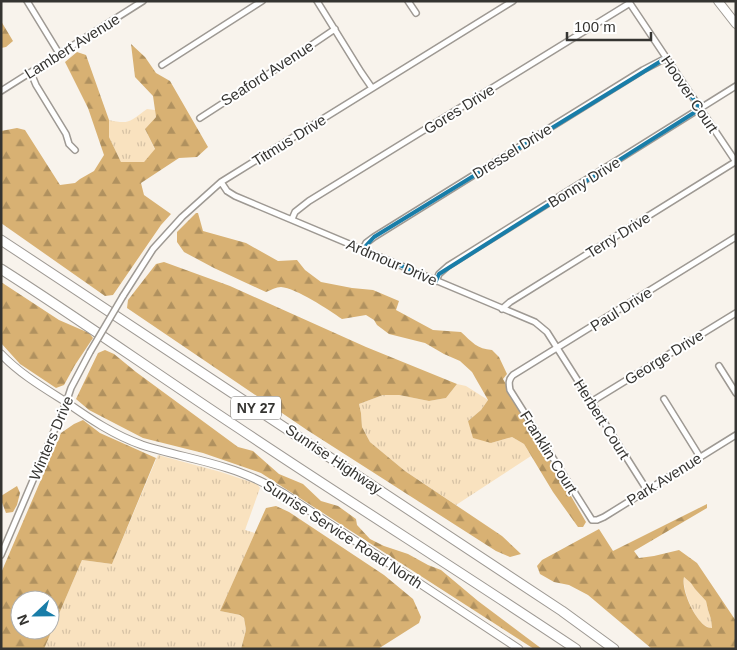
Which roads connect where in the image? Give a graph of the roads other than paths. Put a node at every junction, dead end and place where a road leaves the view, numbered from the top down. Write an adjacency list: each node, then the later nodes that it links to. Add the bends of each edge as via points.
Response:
1 (27, 1): 12 (street)
2 (143, 1): 12 (street, Lambert Avenue)
3 (262, 1): 14 (street)
4 (317, 1): 11 (street)
5 (408, 1): 9 (street)
6 (513, 1): 17 (street, Titmus Drive)
7 (718, 1): 10 (main road)
8 (629, 2): 13 (street, Hoover Court); 24 (street, Gores Drive, via 309,201 295,212)
9 (416, 13)
10 (736, 24)
11 (334, 29): 17 (street); 20 (street, Seaford Avenue)
12 (60, 54): 15 (street, Lambert Avenue)
13 (666, 58): 19 (street, Hoover Court); 27 (street, Dressel Drive, via 374,236)
14 (162, 65)
15 (30, 73): 18 (street, Lambert Avenue); 21 (street)
16 (736, 86): 19 (street, Bonny Drive)
17 (372, 88): 23 (street, Titmus Drive)
18 (1, 91)
19 (700, 109): 22 (street, Hoover Court); 29 (street, Bonny Drive, via 448,266)
20 (200, 118)
21 (75, 150)
22 (736, 162): 30 (street, Terry Drive)
23 (221, 182): 24 (street, Ardmour Drive, via 235,196); 32 (street, Titmus Drive, bridge, via 153,249)
24 (292, 219): 27 (street, Ardmour Drive)
25 (736, 238): 33 (street, Paul Drive)
26 (1, 240): 48 (highway, Sunrise Highway / NY 27, via 547,601)
27 (363, 249): 29 (street, Ardmour Drive)
28 (1, 269): 47 (highway, Sunrise Highway / NY 27)
29 (436, 281): 30 (street, Ardmour Drive)
30 (502, 309): 33 (street, Ardmour Drive, via 535,322 547,332)
31 (736, 313): 39 (street, George Drive)
32 (106, 324): 40 (street, Winters Drive, bridge)
33 (557, 348): 36 (street, Paul Drive, via 513,375); 39 (street, Herbert Court)
34 (2, 356): 40 (street, Sunrise Service Road North)
35 (719, 366): 37 (street)
36 (509, 383): 44 (street, Franklin Court, via 510,390)
37 (736, 393)
38 (664, 399): 42 (street)
39 (591, 402): 43 (street, Herbert Court)
40 (66, 403): 45 (street, Winters Drive); 46 (street, Sunrise Service Road North, via 124,438 228,468 269,485)
41 (736, 435): 42 (street, Park Avenue)
42 (700, 457): 43 (street, Park Avenue)
43 (647, 490): 44 (street, Park Avenue, via 604,517)
44 (592, 520)
45 (1, 555)
46 (519, 649)
47 (576, 649)
48 (614, 649)

